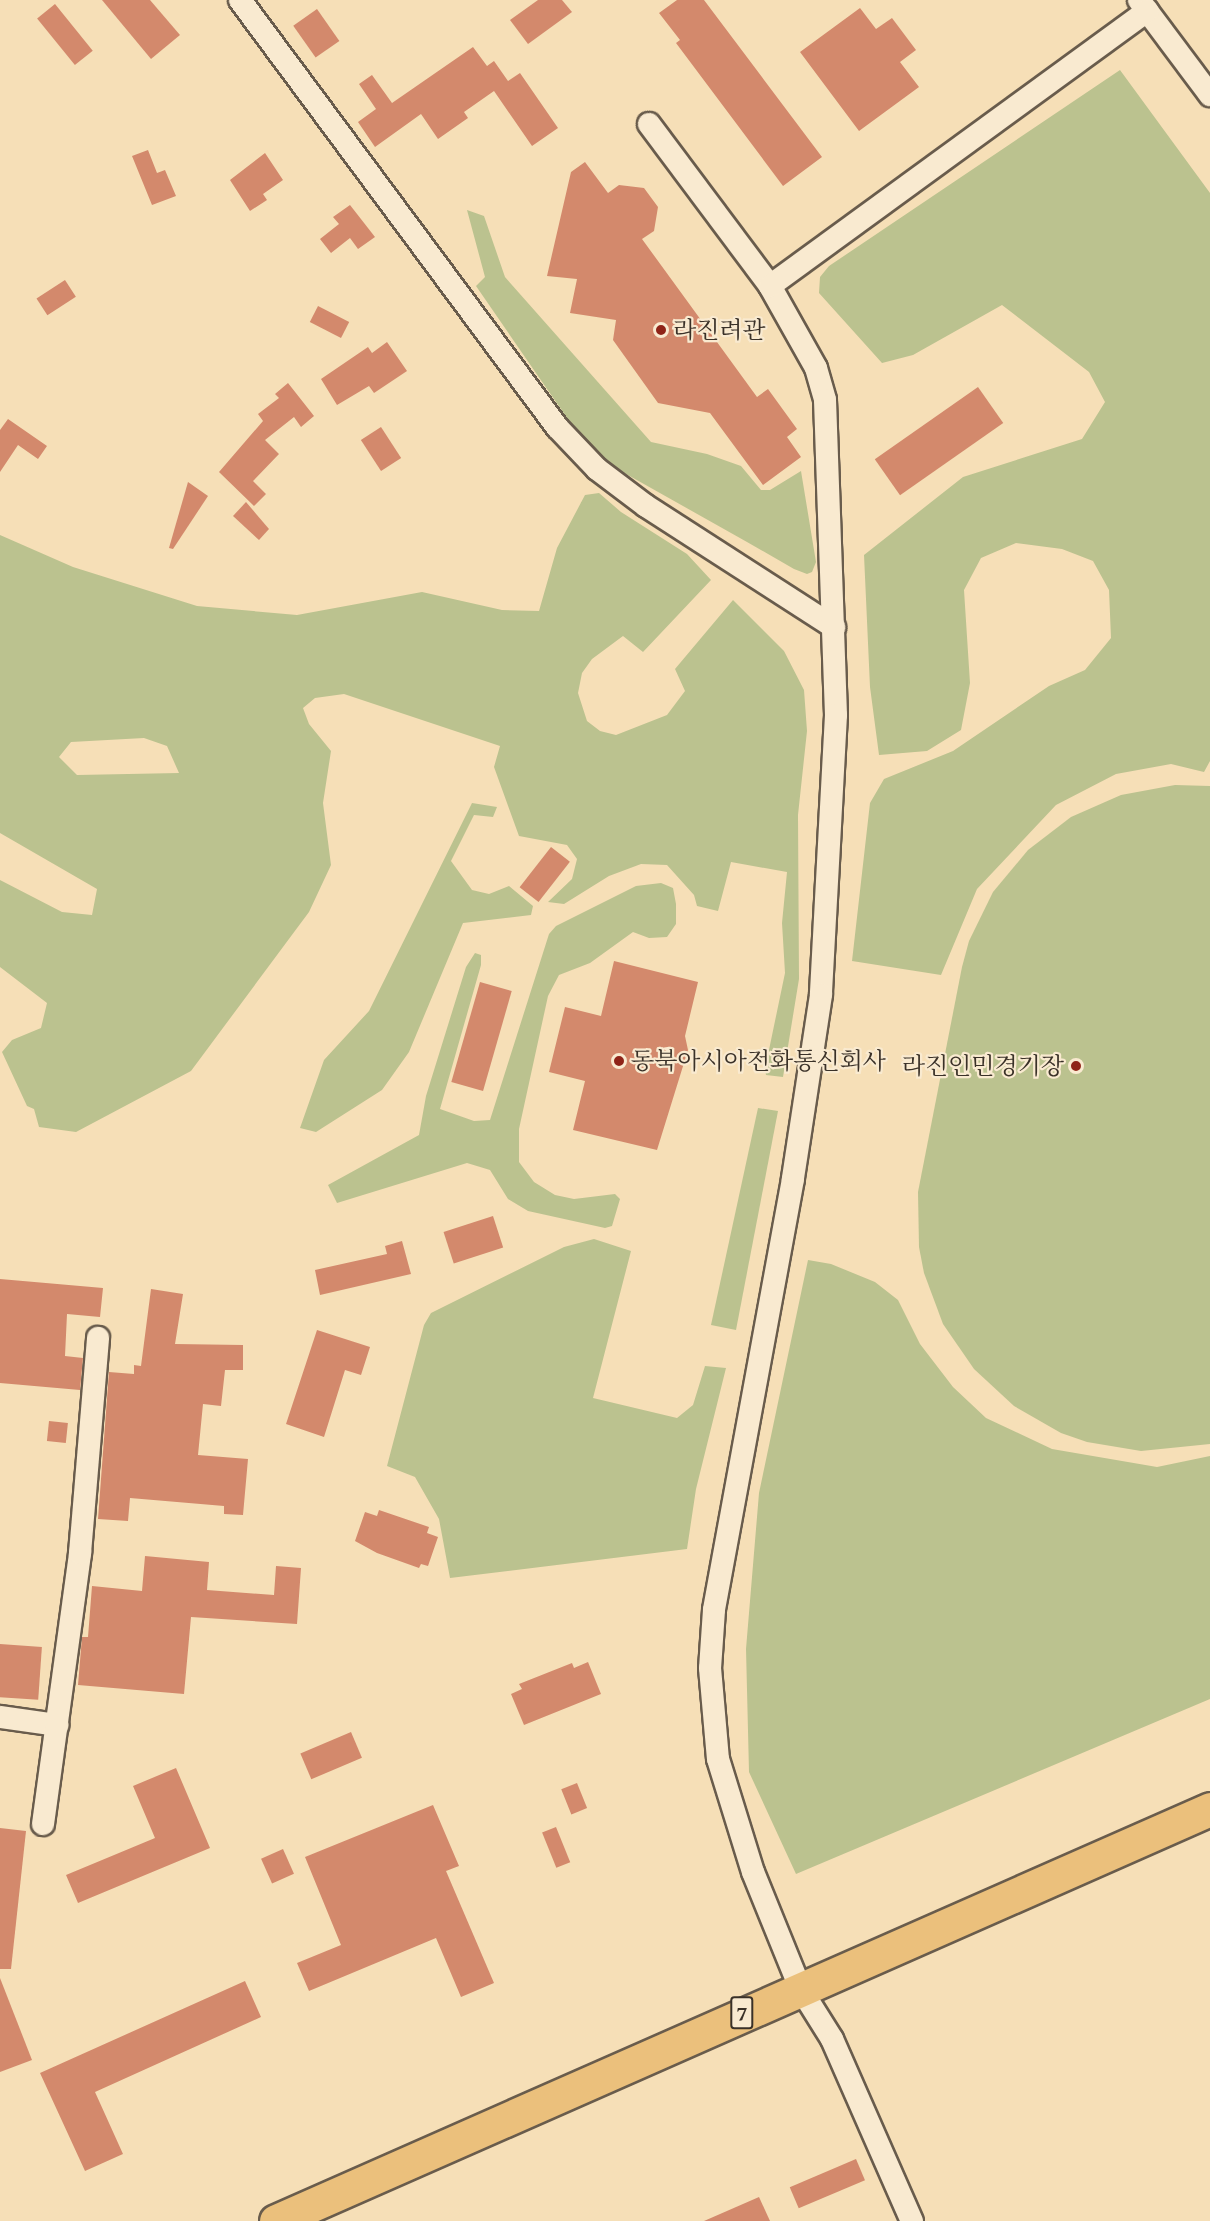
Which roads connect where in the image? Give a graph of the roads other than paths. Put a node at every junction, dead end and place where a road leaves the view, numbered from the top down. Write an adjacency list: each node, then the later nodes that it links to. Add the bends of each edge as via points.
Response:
1 (240, 0): 6 (street, via 557,427 597,469 646,506)
2 (1143, 5): 3 (street); 5 (street)
3 (1210, 95)
4 (649, 124): 5 (street)
5 (770, 286): 6 (street, via 816,368 825,400)
6 (834, 627): 12 (street, via 836,715 816,1048 720,1577 710,1668 720,1769 753,1872)
7 (98, 1338): 9 (street, via 80,1553)
8 (0, 1718): 9 (street)
9 (57, 1725): 11 (street)
10 (1210, 1809): 12 (highway, 7)
11 (43, 1824)
12 (800, 1988): 13 (highway, 7); 14 (street, via 832,2039)
13 (276, 2221)
14 (912, 2221)

